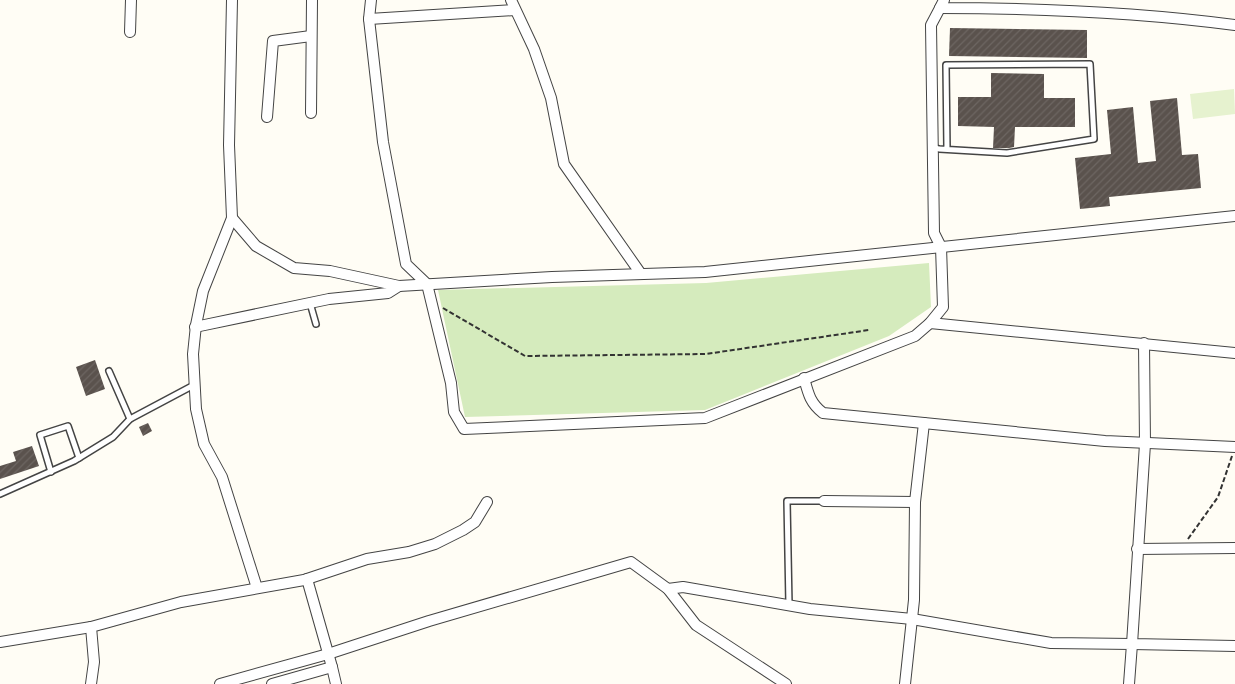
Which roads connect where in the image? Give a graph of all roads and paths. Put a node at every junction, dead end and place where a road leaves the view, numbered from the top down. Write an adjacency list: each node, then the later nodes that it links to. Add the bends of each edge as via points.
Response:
1 (131, 0): 10 (street)
2 (232, 0): 17 (street, via 229,145)
3 (312, 0): 11 (street)
4 (371, 0): 8 (street)
5 (942, 4): 6 (street); 14 (street, via 931,25)
6 (1045, 4): 9 (street)
7 (513, 5): 8 (street); 19 (street, via 534,49 551,98 564,164)
8 (369, 20): 20 (street, via 383,142 406,264)
9 (1235, 25)
10 (130, 32)
11 (311, 36): 12 (street); 13 (street, via 273,41)
12 (311, 113)
13 (267, 117)
14 (933, 147): 15 (lane); 18 (street, via 934,233)
15 (947, 149): 15 (lane, via 1007,153 1094,139 1090,64 946,65)
16 (1235, 216): 18 (street)
17 (232, 218): 21 (street, via 256,246 294,268 330,271); 26 (street, via 203,291)
18 (941, 247): 19 (street, via 706,272); 24 (street, via 943,307)
19 (641, 274): 20 (street)
20 (427, 284): 21 (street); 31 (street, via 451,383 454,412 464,429 705,418)
21 (399, 286): 22 (street, via 388,293)
22 (310, 303): 25 (lane); 26 (street)
23 (441, 307): 27 (path, via 525,356 706,354)
24 (930, 323): 28 (street); 31 (street, via 915,336)
25 (316, 324)
26 (195, 328): 32 (street)
27 (869, 330)
28 (1144, 343): 29 (street); 35 (street)
29 (1235, 353)
30 (110, 371): 33 (lane)
31 (804, 378): 34 (street, via 809,398 823,413)
32 (195, 385): 33 (lane); 47 (street, via 199,428 222,477)
33 (130, 419): 37 (lane, via 113,437)
34 (924, 423): 35 (street); 42 (street)
35 (1145, 444): 36 (street); 45 (street)
36 (1235, 447): 43 (path, via 1218,498 1192,532)
37 (79, 458): 38 (lane); 38 (lane, via 68,426 40,435)
38 (51, 472): 39 (lane)
39 (0, 494)
40 (824, 501): 42 (street); 49 (lane, via 787,501)
41 (487, 502): 46 (street, via 475,522 435,544 367,559)
42 (915, 502): 50 (street)
43 (1186, 548): 44 (street); 45 (street)
44 (1235, 548)
45 (1137, 549): 53 (street)
46 (307, 579): 47 (street); 55 (street)
47 (257, 588): 51 (street, via 181,602)
48 (668, 589): 49 (street, via 684,587); 55 (street, via 631,562); 61 (street, via 696,625)
49 (790, 605): 50 (street)
50 (912, 619): 53 (street, via 1051,643); 62 (street)
51 (91, 626): 52 (street); 57 (street, via 94,662)
52 (0, 642)
53 (1132, 644): 54 (street); 63 (street)
54 (1235, 646)
55 (328, 654): 56 (street); 58 (street)
56 (332, 667): 59 (street); 60 (street)
57 (91, 684)
58 (220, 684)
59 (272, 684)
60 (336, 684)
61 (786, 684)
62 (905, 684)
63 (1129, 684)

